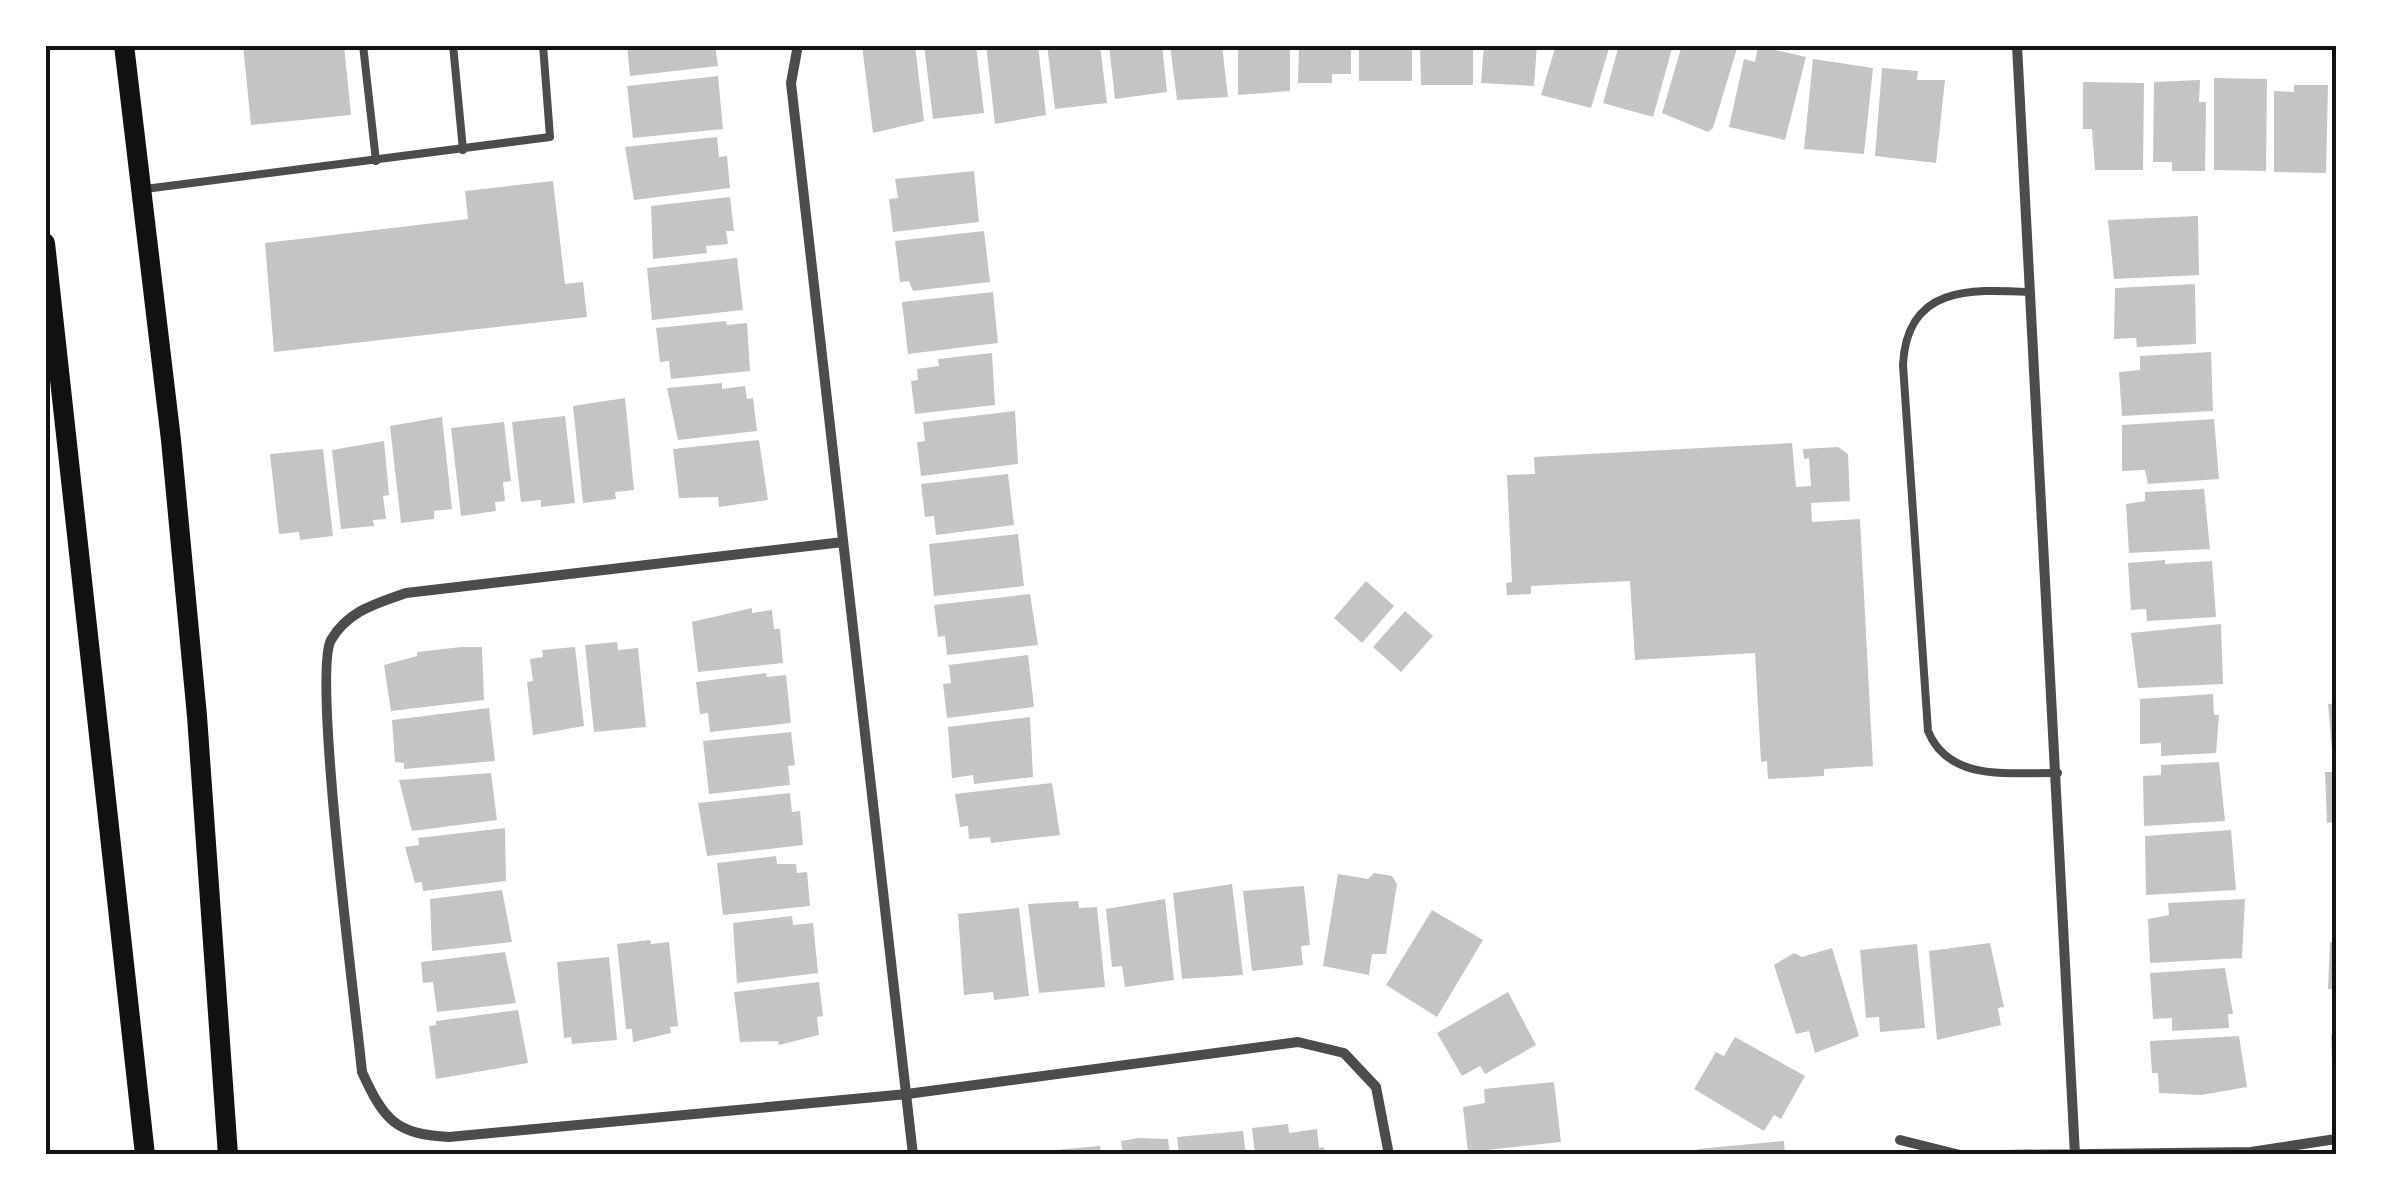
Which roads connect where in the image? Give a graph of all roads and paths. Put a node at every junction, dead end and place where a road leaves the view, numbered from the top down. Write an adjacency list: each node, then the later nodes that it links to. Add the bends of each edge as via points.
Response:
1 (124, 45): 9 (main road)
2 (364, 45): 8 (lane)
3 (453, 45): 7 (lane)
4 (543, 45): 7 (lane, via 550,137)
5 (798, 45): 12 (street, via 791,83)
6 (2017, 45): 11 (street)
7 (463, 150): 8 (lane)
8 (376, 162): 9 (lane)
9 (140, 190): 19 (main road, via 195,696)
10 (45, 243): 18 (main road)
11 (2030, 292): 13 (street); 13 (lane, via 1977,290 1937,301 1911,329 1903,366 1928,730 1938,749 1963,767)
12 (843, 542): 14 (street); 14 (street, via 406,593 354,612 329,643 327,716 362,1072 394,1125 450,1137)
13 (2059, 773): 17 (street)
14 (906, 1094): 20 (street); 21 (street, via 1298,1042 1344,1053 1376,1087)
15 (2336, 1139): 17 (street, via 2251,1152)
16 (1900, 1140): 22 (street)
17 (2075, 1154): 23 (street)
18 (145, 1155)
19 (228, 1155)
20 (913, 1155)
21 (1389, 1155)
22 (1960, 1155)
23 (2002, 1155)

